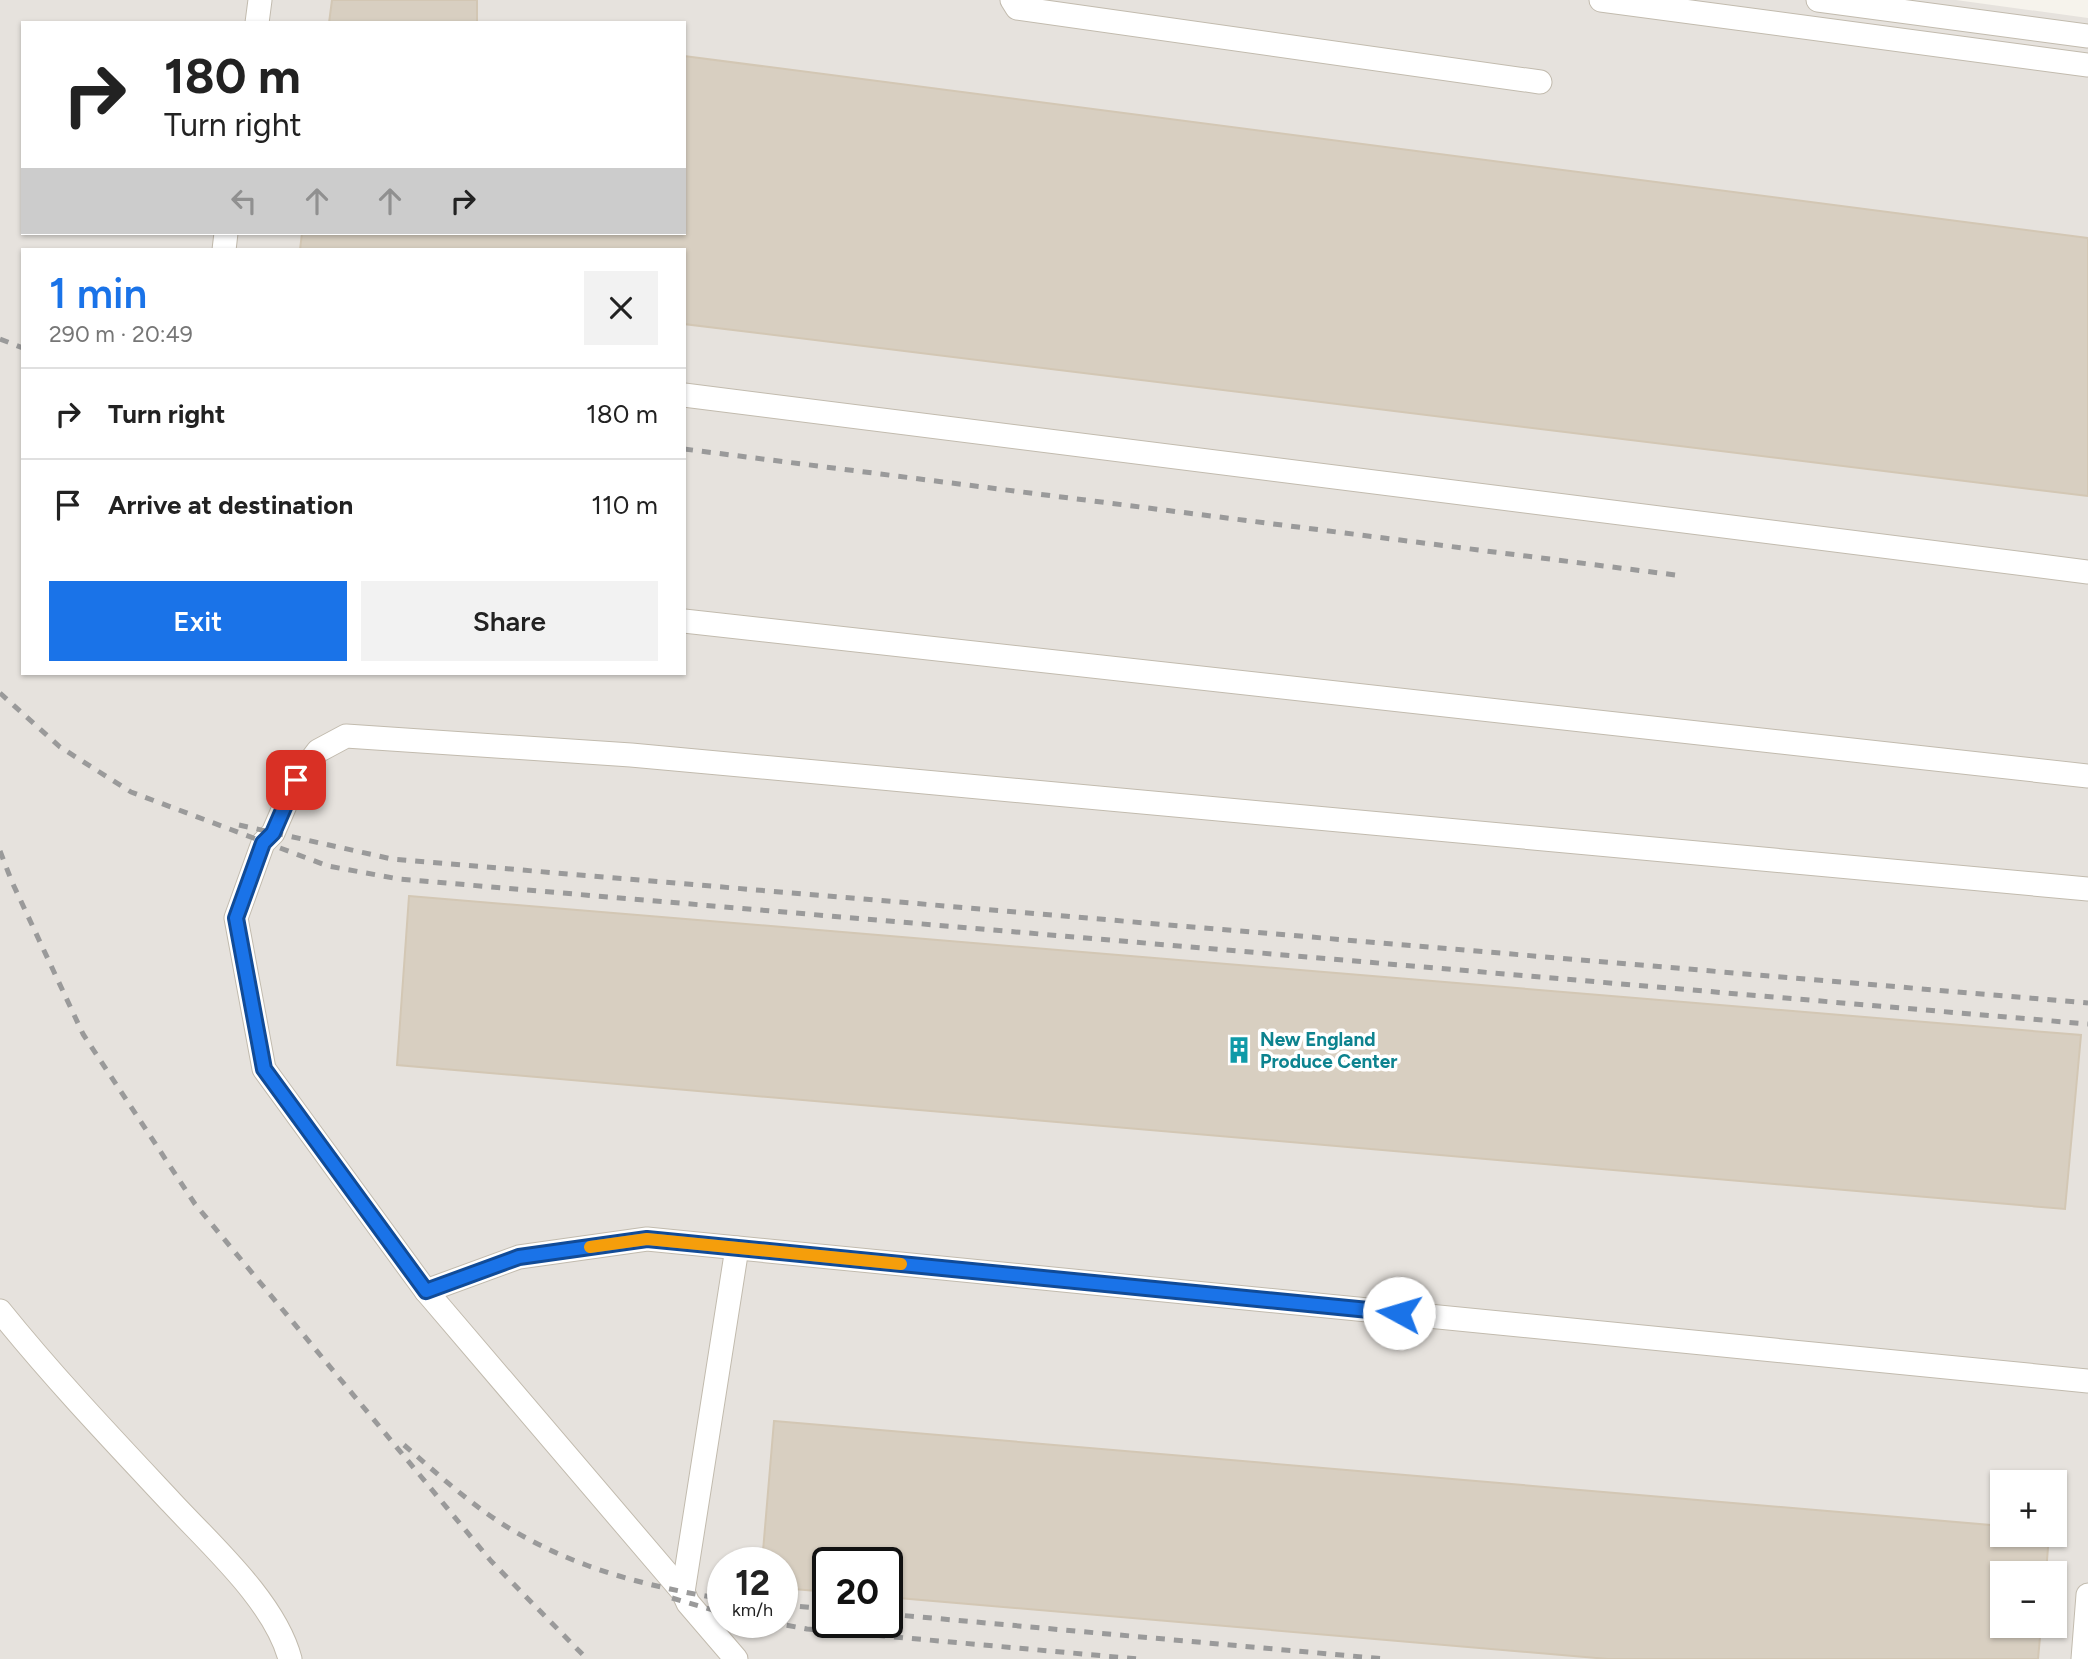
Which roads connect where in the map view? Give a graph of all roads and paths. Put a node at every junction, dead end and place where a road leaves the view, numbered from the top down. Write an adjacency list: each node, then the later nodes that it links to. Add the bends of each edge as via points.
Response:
1 (260, 0): 5 (lane)
2 (1012, 0): 8 (lane, via 1017,8)
3 (1601, 0): 7 (lane)
4 (1818, 0): 6 (lane)
5 (257, 21)
6 (2088, 36)
7 (2088, 65)
8 (1540, 82)
9 (686, 395): 10 (lane)
10 (2088, 572)
11 (686, 621): 12 (lane)
12 (2088, 776)
13 (2088, 890): 15 (lane, via 631,755 346,736 318,751 296,780 273,833 263,843 236,918 264,1069)
14 (737, 1248): 15 (lane, via 647,1239 519,1257); 17 (lane); 18 (lane)
15 (426, 1291): 18 (lane)
16 (0, 1311): 20 (lane, via 256,1594)
17 (2088, 1381)
18 (683, 1592): 21 (lane)
19 (2088, 1595): 22 (lane)
20 (290, 1659)
21 (736, 1659)
22 (2083, 1659)

